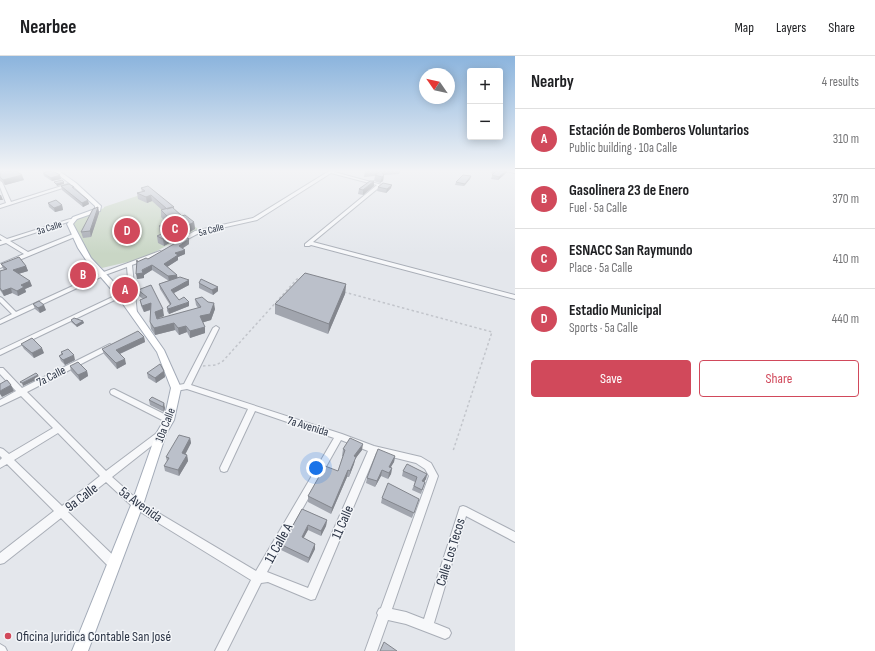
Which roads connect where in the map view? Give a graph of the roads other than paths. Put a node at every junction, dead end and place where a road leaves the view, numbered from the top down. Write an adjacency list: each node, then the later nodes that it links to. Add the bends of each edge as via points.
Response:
1 (7, 199): 6 (street)
2 (26, 199): 6 (street)
3 (90, 199): 8 (main road, 3a Calle, via 98,206 98,210)
4 (288, 199): 12 (street, 5a Calle, via 255,219 197,232)
5 (363, 199): 19 (street, via 309,244)
6 (9, 204): 7 (street)
7 (0, 207)
8 (72, 220): 9 (main road, via 70,224); 11 (street, 3a Calle)
9 (75, 235): 14 (street); 17 (main road, via 88,259)
10 (0, 237): 11 (street)
11 (3, 242): 14 (street)
12 (172, 246)
13 (166, 249): 15 (street)
14 (27, 254): 16 (street)
15 (129, 264): 17 (street); 21 (street)
16 (0, 266)
17 (103, 274): 18 (main road); 22 (street)
18 (121, 295): 21 (main road); 26 (street)
19 (515, 297)
20 (0, 299): 22 (street)
21 (134, 313): 28 (main road, via 142,331 161,352)
22 (16, 315): 23 (street)
23 (0, 322)
24 (216, 328): 28 (street, via 197,366)
25 (118, 342): 29 (street, 7a Calle)
26 (0, 353)
27 (0, 370): 29 (street, 5a Avenida)
28 (181, 387): 32 (street, 7a Avenida); 33 (main road, 10a Calle)
29 (20, 392): 31 (street, 7a Calle); 34 (street, 5a Avenida)
30 (114, 392): 33 (street)
31 (0, 403)
32 (253, 408): 36 (street, 7a Avenida); 40 (street)
33 (169, 420): 35 (main road, 10a Calle)
34 (58, 429): 39 (street); 41 (street, 5a Avenida)
35 (161, 434): 41 (street, 9a Calle); 42 (main road, 10a Calle)
36 (339, 436): 37 (street, 7a Avenida); 47 (street, 11 Calle A)
37 (373, 449): 48 (street, 11 Calle); 49 (street, 7a Avenida, via 418,460 428,466 434,476)
38 (0, 451): 39 (street)
39 (4, 461): 43 (street)
40 (224, 468)
41 (107, 478): 42 (street, 5a Avenida); 43 (street, 9a Calle)
42 (137, 504): 46 (main road, 10a Calle); 47 (street, 5a Avenida)
43 (60, 513): 45 (street, 9a Calle); 46 (street)
44 (515, 537): 50 (street, Calle Los Tecos, via 463,510)
45 (0, 559)
46 (114, 564): 52 (main road, 10a Calle)
47 (258, 578): 48 (street, 5a Avenida, via 268,577); 53 (street, 11 Calle A)
48 (311, 595)
49 (383, 613): 50 (street); 54 (street)
50 (428, 626): 51 (street)
51 (445, 633)
52 (80, 651)
53 (221, 651)
54 (371, 651)

